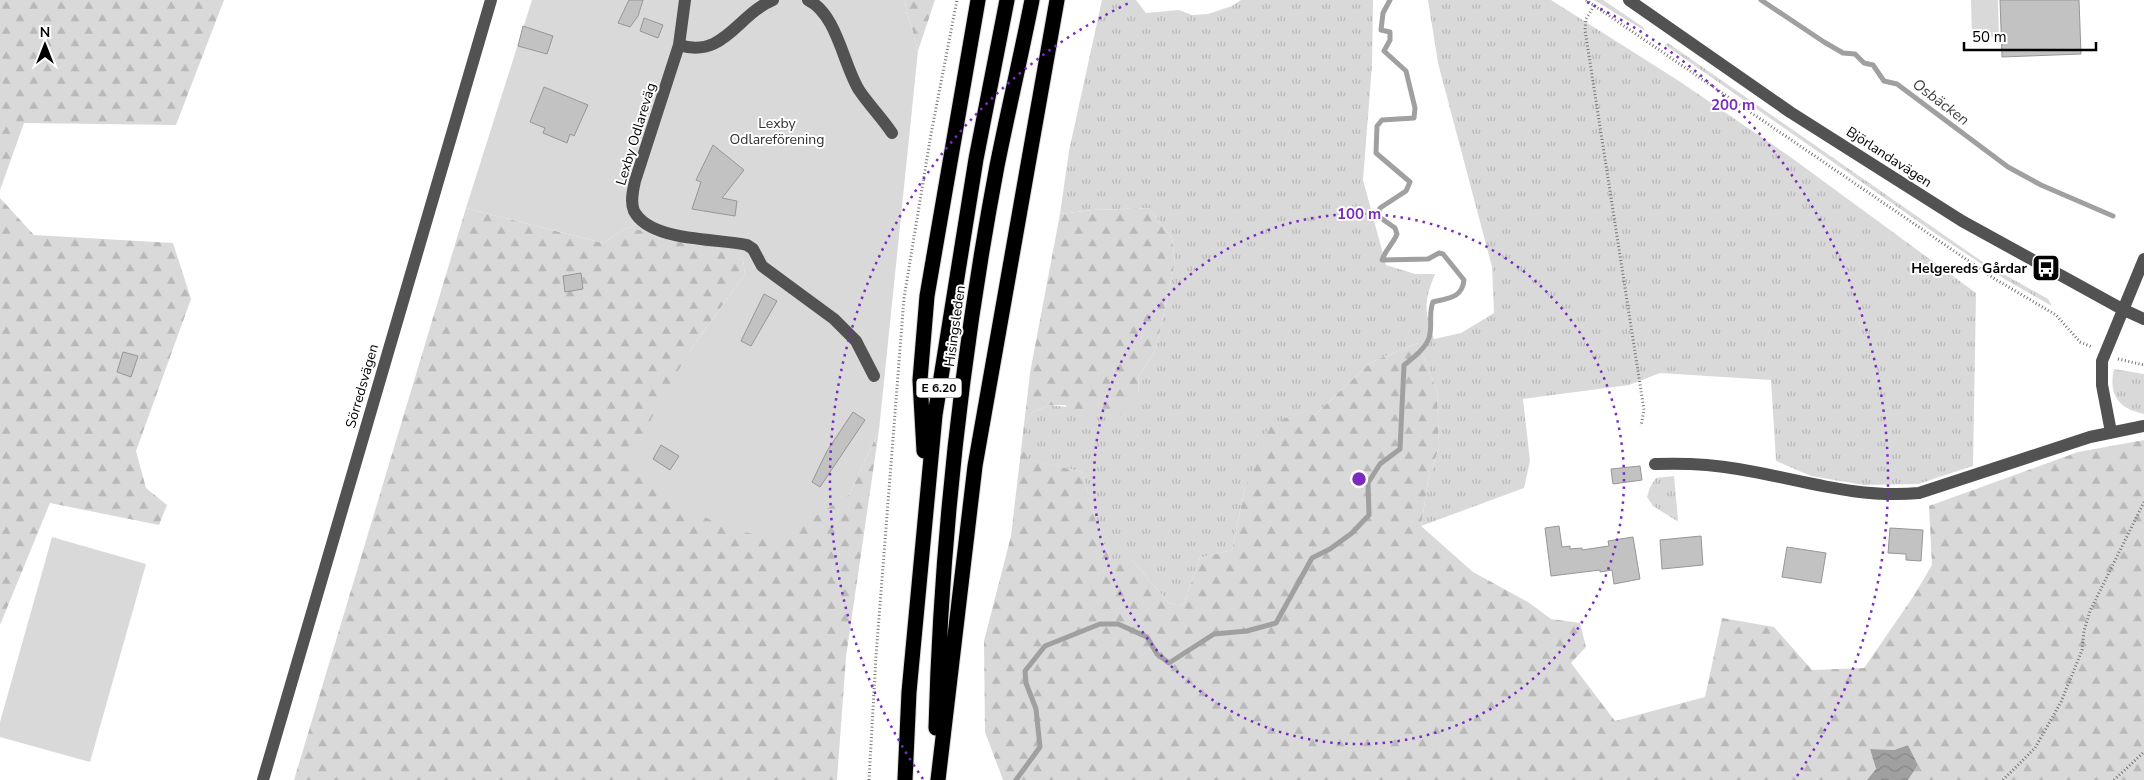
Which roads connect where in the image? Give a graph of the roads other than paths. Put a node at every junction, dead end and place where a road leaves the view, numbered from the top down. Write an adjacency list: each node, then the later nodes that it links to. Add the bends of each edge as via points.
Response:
1 (491, 0): 20 (street, Sörredsvägen)
2 (685, 0): 10 (street, Lexby Odlareväg)
3 (773, 0): 10 (street, via 762,5 720,41 699,50)
4 (808, 0): 11 (street, via 831,24 860,91)
5 (978, 0): 19 (highway, via 927,296 920,380)
6 (1006, 0): 19 (highway, Hisingsleden / E 6.20, via 976,159 935,414)
7 (1032, 0): 22 (highway, Hisingsleden / E 6.20, via 997,168 958,420 949,498 937,690)
8 (1057, 0): 22 (highway, via 975,466)
9 (1629, 0): 13 (street, Björlandavägen, via 1790,112 1962,221)
10 (679, 45): 15 (street, Lexby Odlareväg, via 635,181 633,210 654,230 747,245 753,249 762,266 834,319 856,341)
11 (892, 133)
12 (2144, 259): 13 (street)
13 (2122, 309): 14 (street, Björlandavägen); 17 (street, via 2102,361 2102,385)
14 (2144, 319)
15 (874, 376)
16 (2144, 426): 17 (street)
17 (2111, 432): 18 (street, via 1918,493 1904,494 1854,493 1738,469 1691,463)
18 (1655, 464)
19 (927, 498): 21 (highway, Hisingsleden / E 6.20, via 909,692)
20 (263, 780)
21 (905, 780)
22 (936, 780)

